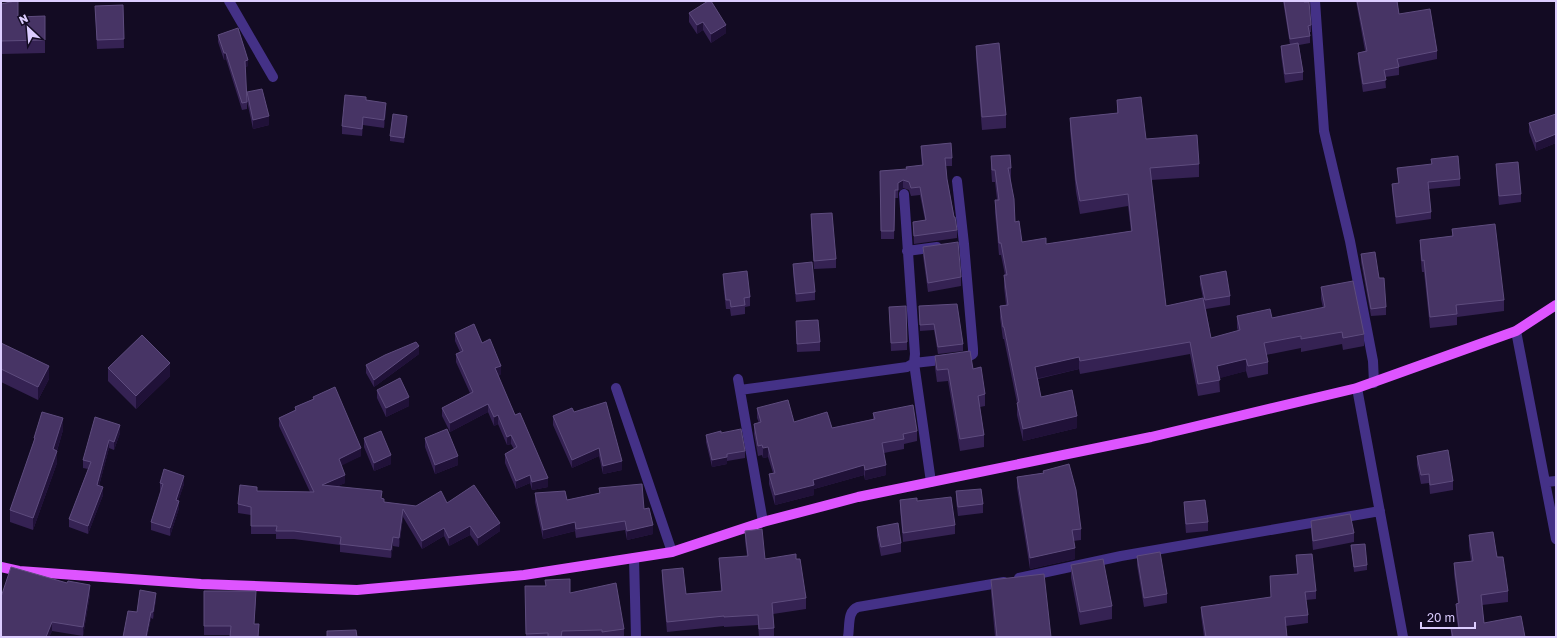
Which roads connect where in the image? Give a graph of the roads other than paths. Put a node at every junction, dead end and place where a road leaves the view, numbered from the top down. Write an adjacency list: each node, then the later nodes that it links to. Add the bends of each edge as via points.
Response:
1 (229, 1): 3 (street)
2 (1315, 1): 12 (street, via 1324,131 1351,248 1373,361)
3 (273, 77)
4 (957, 181): 6 (street)
5 (904, 194): 7 (street)
6 (957, 245): 7 (street); 10 (street, via 973,354 968,357)
7 (907, 251): 10 (street)
8 (1556, 305): 9 (main road)
9 (1516, 331): 12 (main road); 17 (street)
10 (914, 363): 15 (street, via 907,367); 16 (street)
11 (738, 379): 15 (street)
12 (1374, 383): 14 (main road)
13 (616, 388): 21 (street)
14 (1357, 388): 16 (main road, via 1151,437); 18 (street)
15 (740, 390): 19 (street)
16 (931, 482): 19 (main road, via 858,497)
17 (1551, 482): 20 (street)
18 (1380, 511): 25 (street, via 1121,556 992,584 858,607 854,608 850,615); 26 (street)
19 (763, 522): 21 (main road)
20 (1556, 539)
21 (672, 552): 22 (main road)
22 (634, 558): 23 (main road, via 524,575 357,590 201,584 19,571); 24 (street)
23 (1, 567)
24 (636, 637)
25 (848, 637)
26 (1403, 637)

